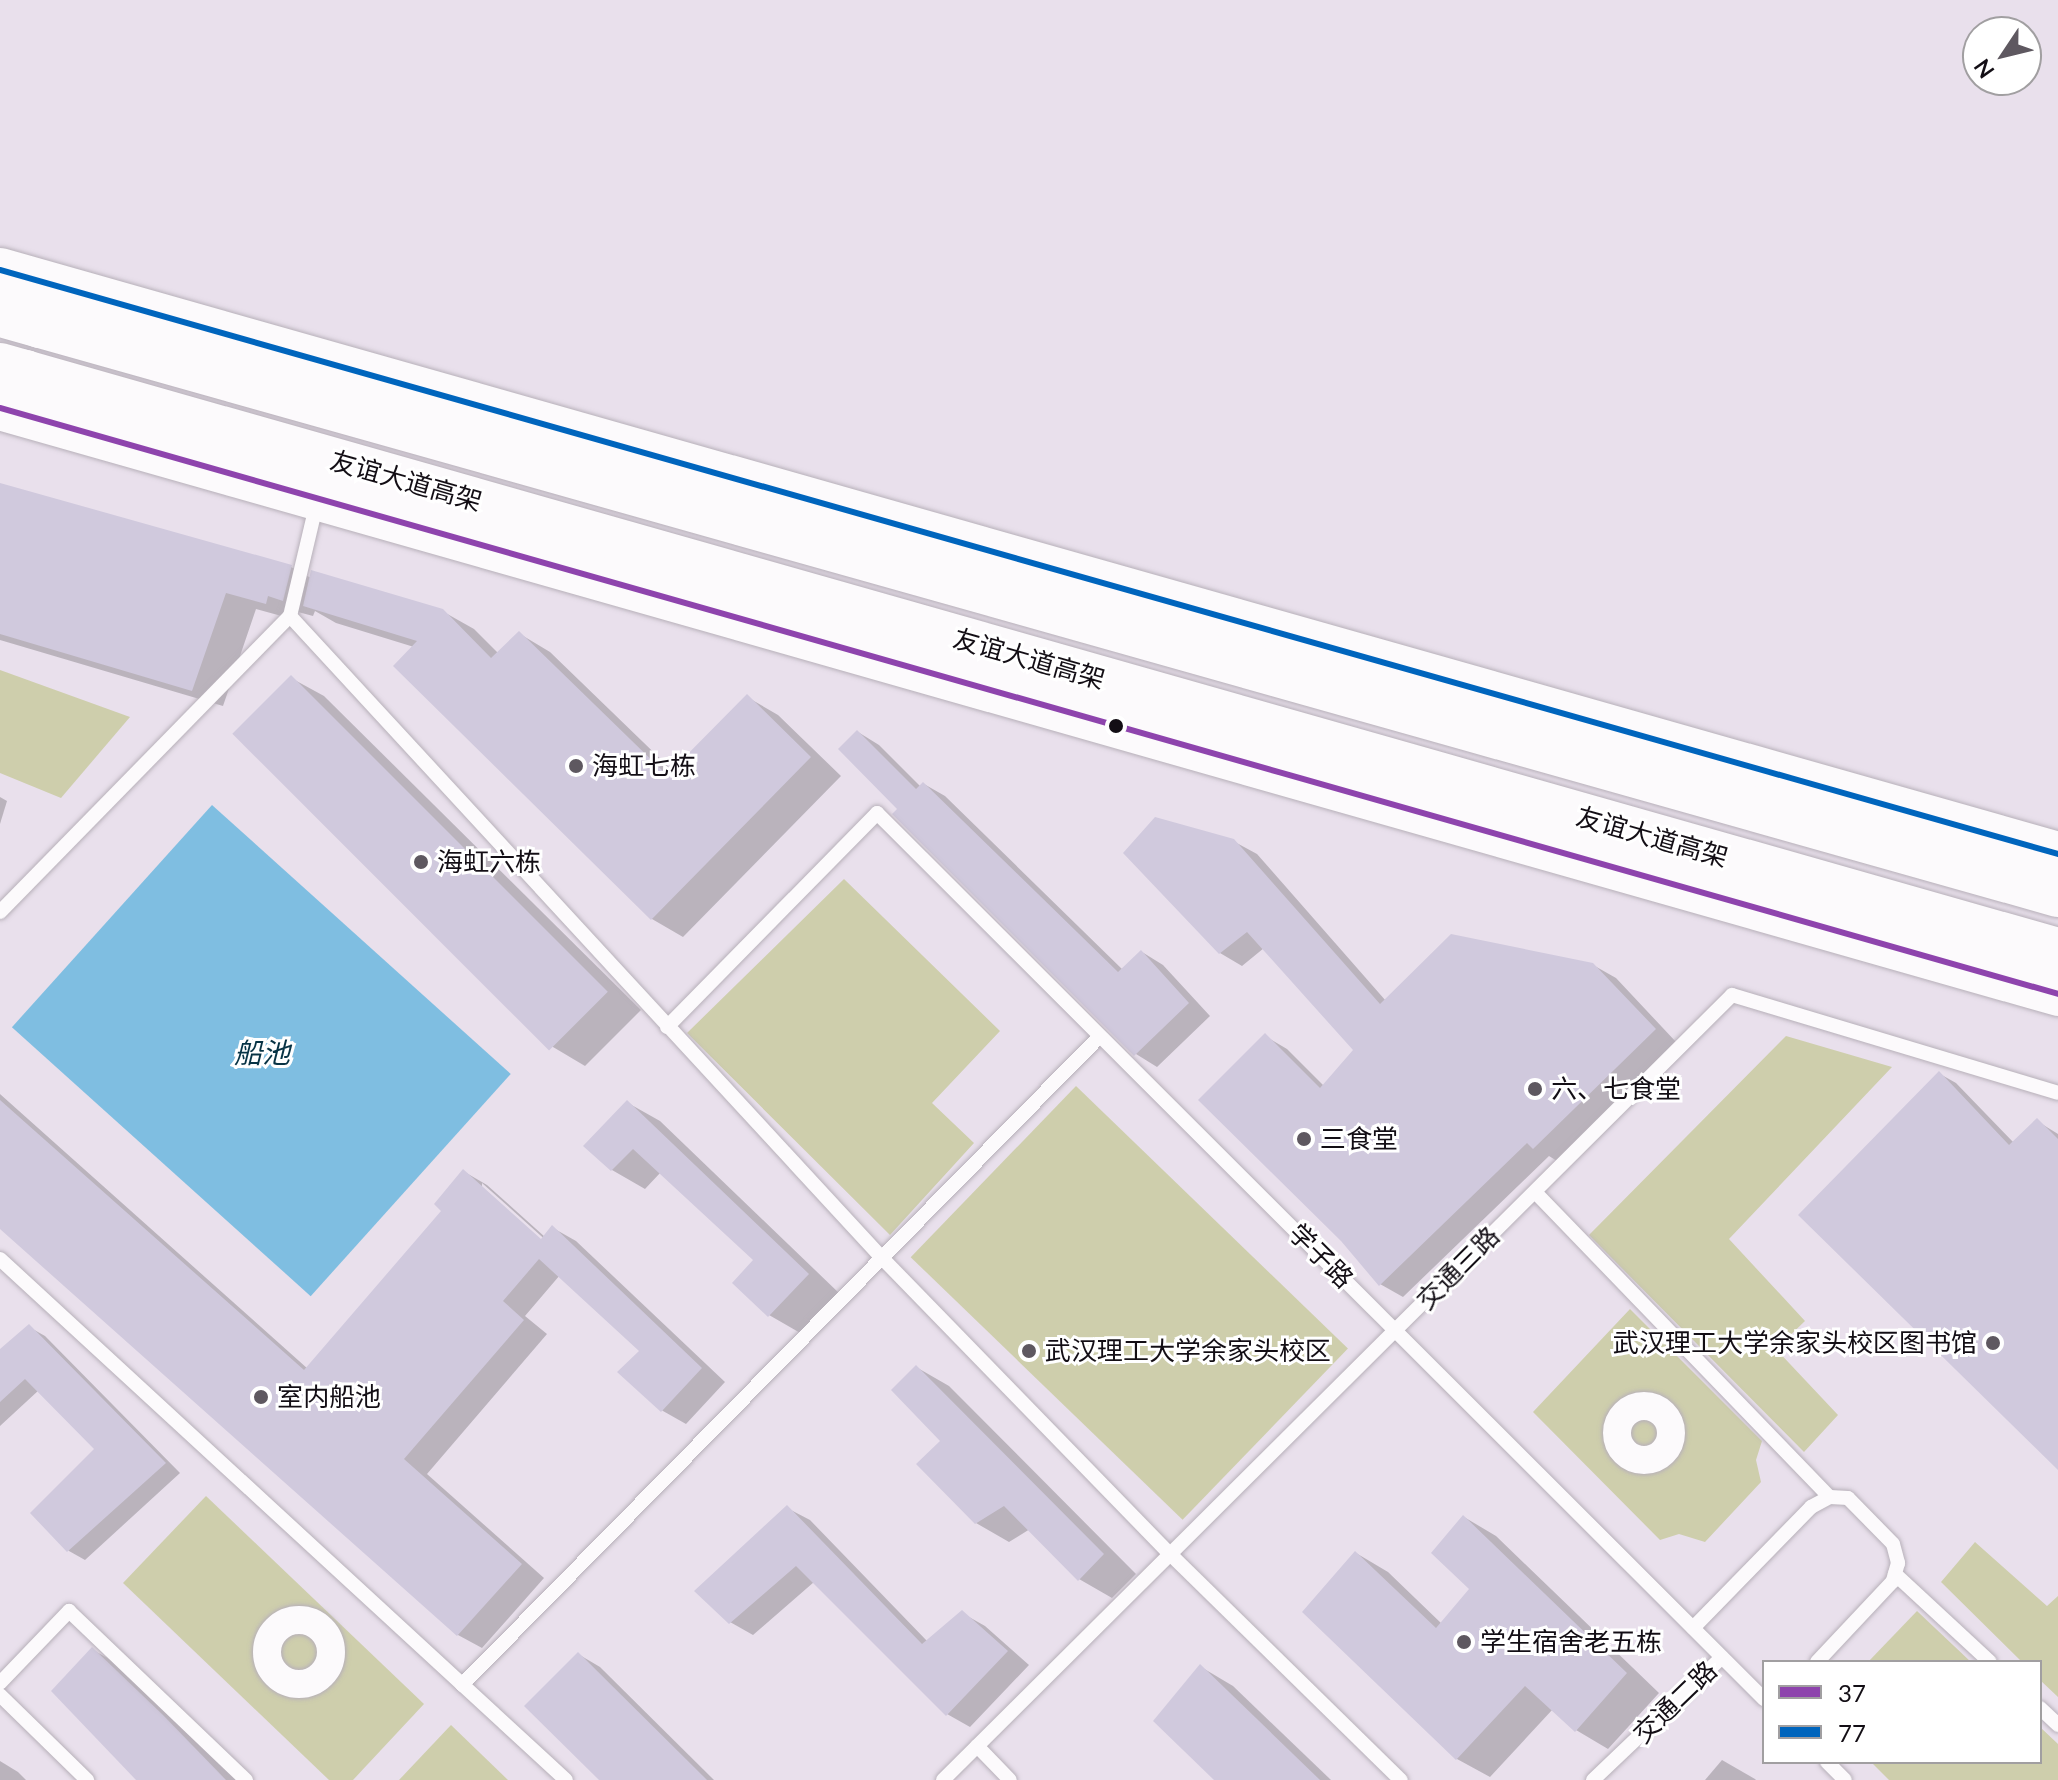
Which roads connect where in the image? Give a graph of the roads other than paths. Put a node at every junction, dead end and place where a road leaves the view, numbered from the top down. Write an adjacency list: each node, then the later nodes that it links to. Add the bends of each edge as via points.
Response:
1 (0, 270): 7 (main road)
2 (13, 317): 8 (main road, 友谊大道高架)
3 (9, 368): 10 (main road, 友谊大道高架)
4 (0, 408): 5 (main road)
5 (317, 499): 6 (lane); 11 (main road)
6 (290, 616): 9 (lane); 12 (lane)
7 (2058, 854)
8 (2058, 895)
9 (0, 912)
10 (2058, 950)
11 (2058, 994)
12 (667, 1027): 13 (lane, 学子路, via 877,813); 16 (lane)
13 (1100, 1036): 16 (lane); 18 (lane, 学子路)
14 (2058, 1093): 15 (lane, 交通三路, via 1732,995)
15 (1535, 1192): 18 (lane, 交通三路); 19 (lane)
16 (882, 1258): 20 (lane); 27 (lane)
17 (0, 1259): 27 (lane)
18 (1395, 1330): 20 (lane, 交通三路); 22 (lane, 学子路)
19 (1830, 1497): 21 (lane, via 1848,1498 1893,1544); 22 (lane, via 1811,1507)
20 (1170, 1554): 32 (lane, 交通三路); 39 (lane)
21 (1895, 1574): 24 (lane); 25 (lane)
22 (1693, 1628): 23 (lane, 学子路)
23 (1722, 1657): 29 (lane, 学子路); 40 (lane, 交通二路)
24 (1819, 1660)
25 (1988, 1660)
26 (0, 1683): 35 (lane, via 69,1611)
27 (462, 1685): 36 (lane)
28 (0, 1695): 34 (lane)
29 (1762, 1697)
30 (2042, 1710): 31 (lane)
31 (2058, 1725)
32 (977, 1746): 37 (lane, 交通三路); 38 (lane)
33 (1829, 1764): 41 (lane)
34 (87, 1780)
35 (246, 1780)
36 (566, 1780)
37 (943, 1780)
38 (1010, 1780)
39 (1401, 1780)
40 (1593, 1780)
41 (1845, 1780)

